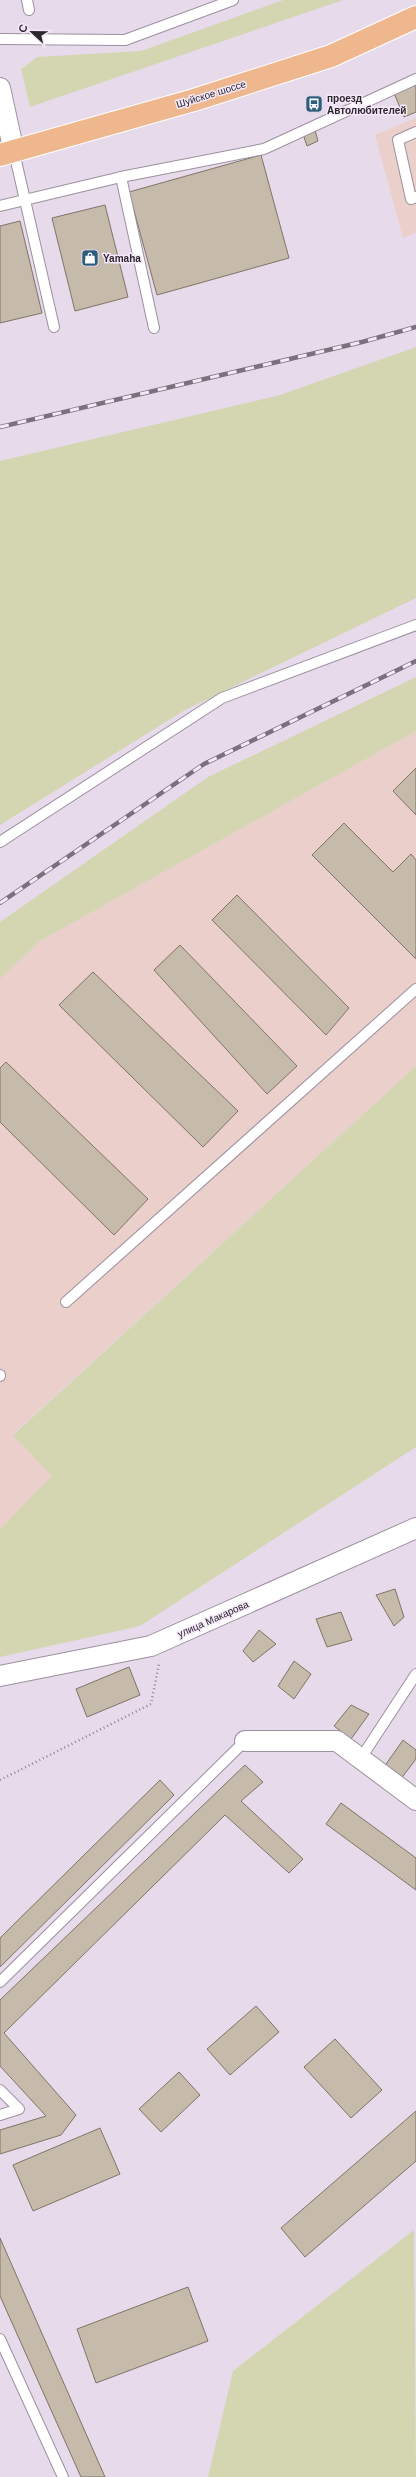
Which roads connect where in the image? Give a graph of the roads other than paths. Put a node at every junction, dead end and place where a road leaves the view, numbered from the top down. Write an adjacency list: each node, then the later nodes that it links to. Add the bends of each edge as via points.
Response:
1 (27, 0): 3 (lane)
2 (233, 0): 5 (lane, via 125,40)
3 (29, 10)
4 (416, 17): 9 (main road, Шуйское шоссе, via 331,56 194,100)
5 (0, 39)
6 (416, 79): 10 (lane, via 264,148)
7 (0, 88): 9 (street)
8 (416, 132): 11 (lane, via 398,140 411,199)
9 (7, 154): 12 (lane)
10 (121, 177): 12 (lane); 15 (lane)
11 (416, 197)
12 (25, 200): 13 (lane); 14 (lane)
13 (0, 206)
14 (54, 327)
15 (154, 328)
16 (416, 625): 17 (lane, via 222,698)
17 (0, 842)
18 (416, 989): 19 (lane)
19 (66, 1302)
20 (416, 1528): 22 (street, улица Макарова, via 151,1646)
21 (416, 1674): 24 (lane)
22 (0, 1676)
23 (245, 1741): 24 (street, via 337,1741); 26 (lane)
24 (361, 1758): 25 (street)
25 (416, 1800)
26 (0, 1982)
27 (0, 2090): 28 (lane, via 19,2109)
28 (0, 2115)
29 (0, 2342): 30 (lane)
30 (62, 2477)

